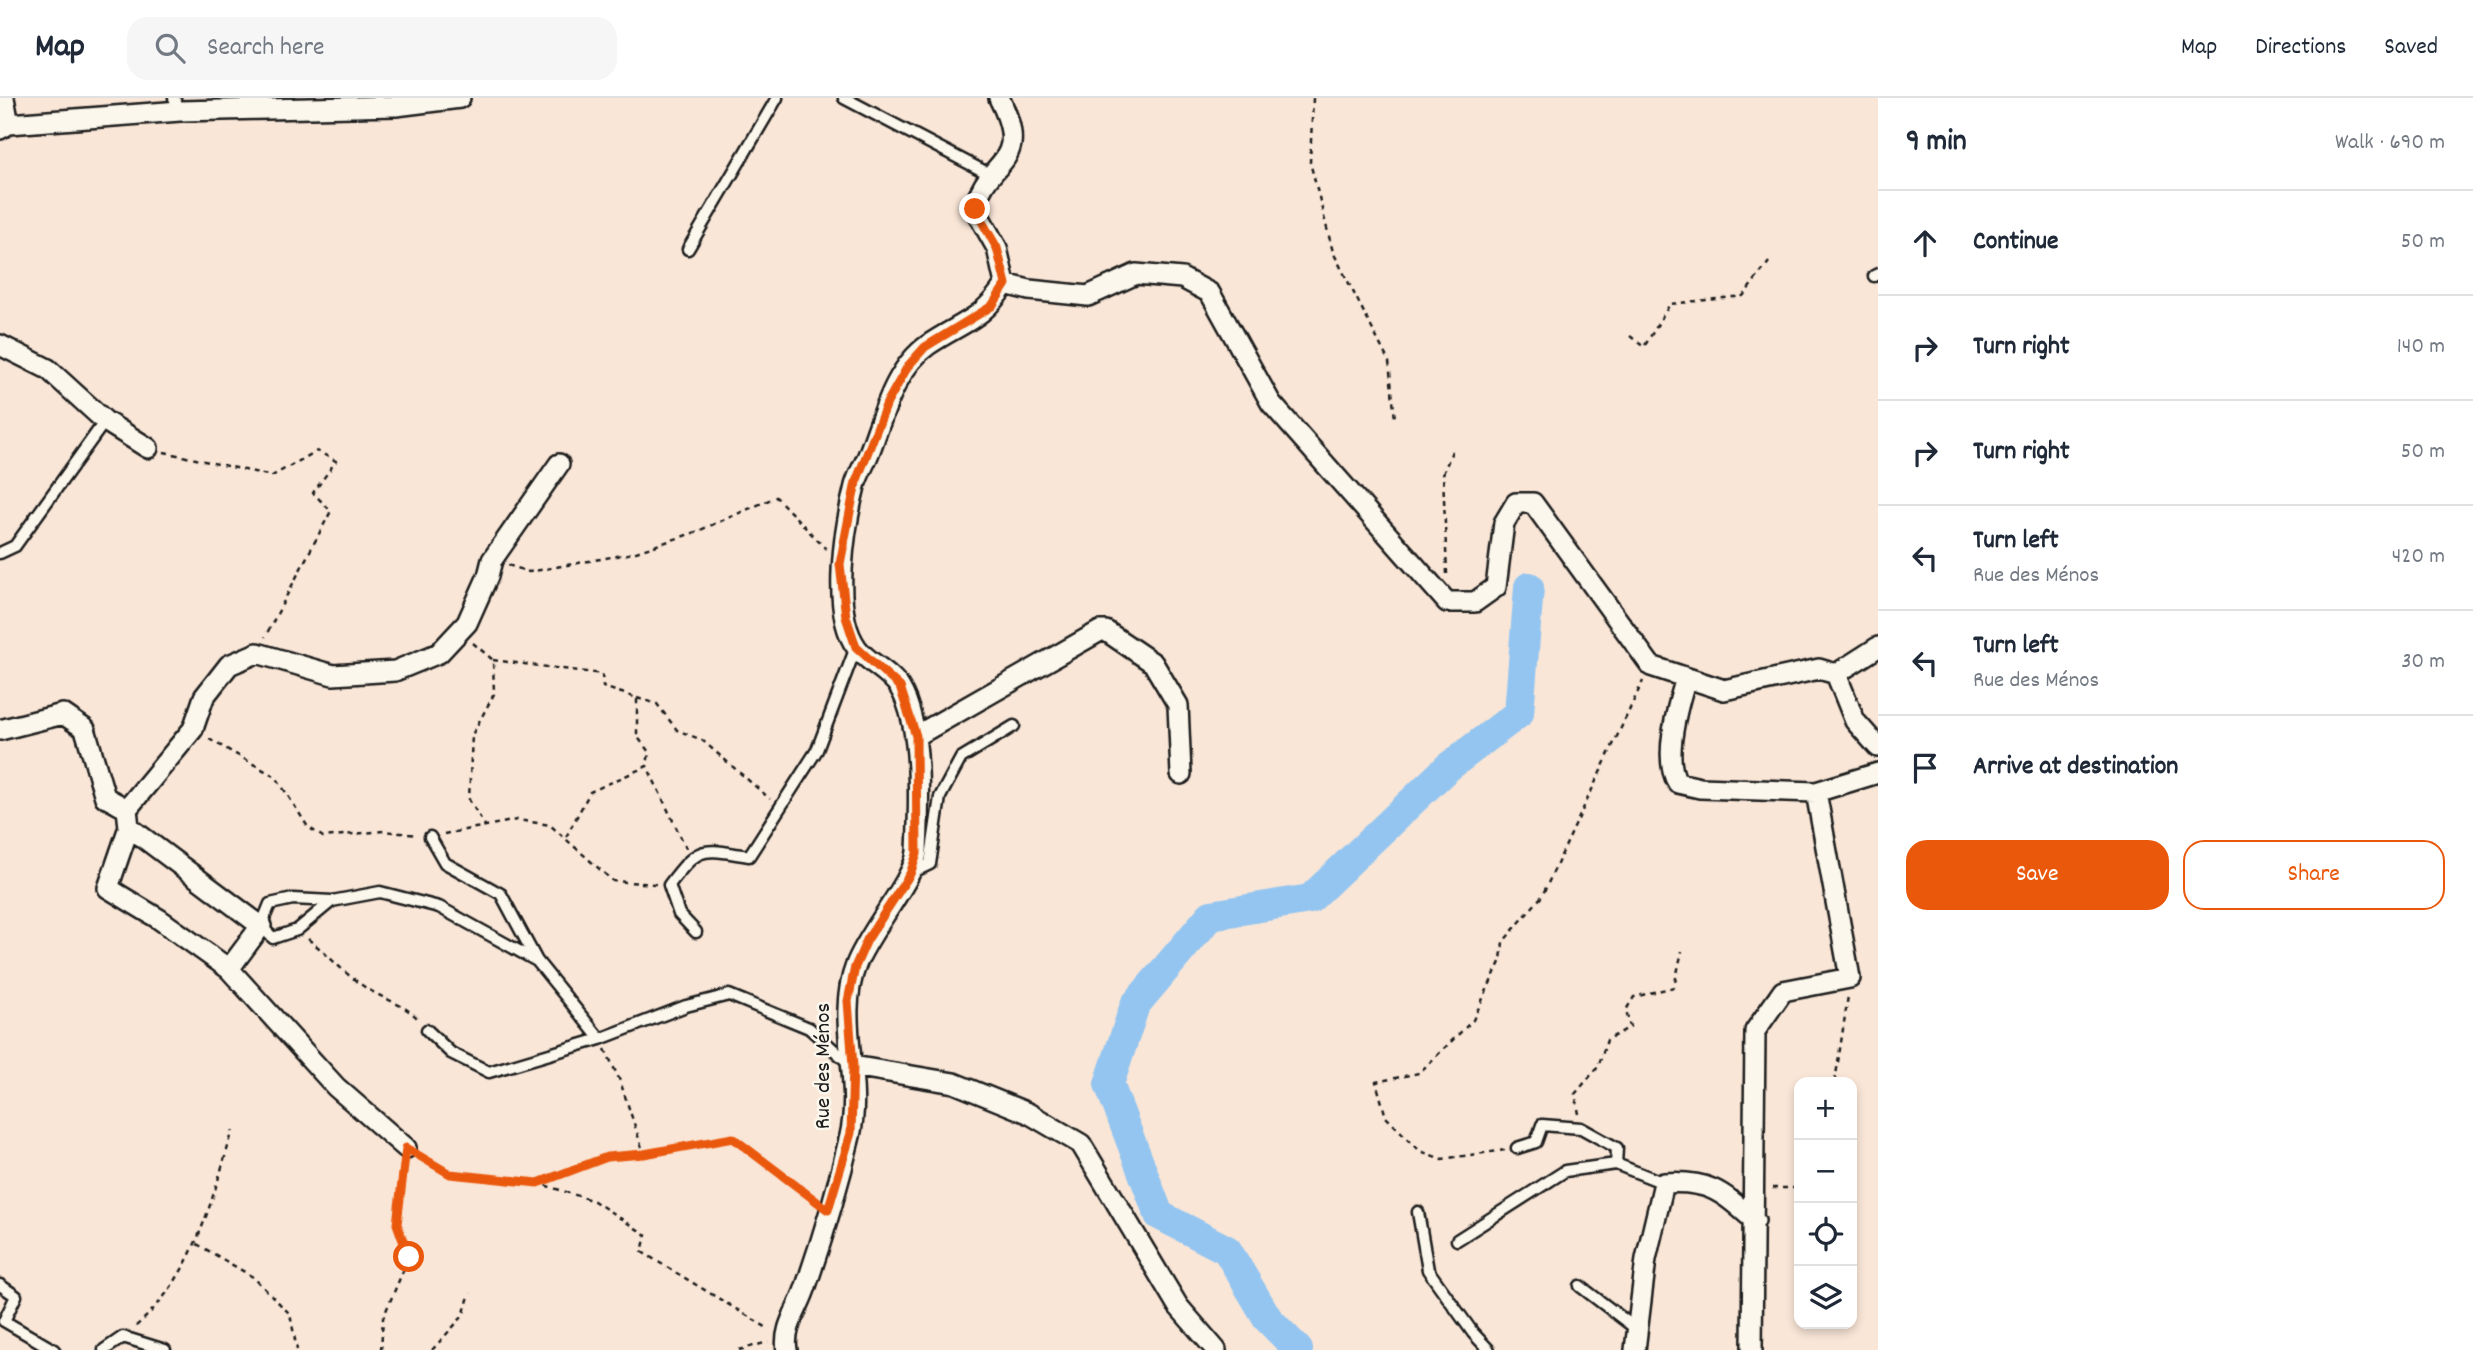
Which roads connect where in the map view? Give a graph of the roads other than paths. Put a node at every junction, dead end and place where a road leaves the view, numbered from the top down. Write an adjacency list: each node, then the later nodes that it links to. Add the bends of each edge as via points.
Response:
1 (4, 98): 7 (street)
2 (460, 98): 6 (street, via 396,106)
3 (777, 98): 9 (lane)
4 (844, 98): 8 (lane)
5 (999, 98): 8 (street, via 1013,127 1012,142 1005,163)
6 (177, 104): 7 (street)
7 (4, 126)
8 (993, 177): 10 (street, via 978,194 975,209 997,248)
9 (688, 248)
10 (1006, 284): 16 (street, via 992,306 925,347 887,403 856,482 840,564 846,617); 19 (street, via 1088,296 1136,274 1181,278 1210,293 1271,403 1447,602 1475,602 1496,587 1504,523 1516,503 1533,503 1651,666)
11 (0, 345): 12 (street, via 48,369)
12 (105, 421): 13 (street); 15 (lane, via 15,546)
13 (148, 449)
14 (559, 464): 27 (street, via 492,560 467,623 439,653 395,671 334,675 257,653 229,665 204,697 193,729)
15 (0, 553)
16 (856, 647): 22 (street, Rue des Ménos, via 900,687); 32 (lane, via 817,750 750,856 706,850 690,857 669,884 679,914)
17 (1878, 648): 18 (street)
18 (1836, 674): 19 (street, via 1819,669 1724,690); 23 (street, via 1855,721)
19 (1686, 678): 26 (street, via 1670,753 1670,767 1678,783 1700,788)
20 (1014, 726): 29 (lane, via 961,758 940,797 930,864)
21 (0, 730): 27 (street, via 63,714 85,729 104,797)
22 (916, 736): 25 (street, via 1105,631 1153,663 1178,705); 29 (street, Rue des Ménos, via 917,854)
23 (1878, 747)
24 (1878, 773): 26 (street)
25 (1181, 774)
26 (1816, 792): 43 (street, via 1850,978 1783,991 1755,1031)
27 (128, 818): 31 (street); 34 (street, via 108,888)
28 (430, 837): 33 (lane, via 445,863 501,894)
29 (910, 874): 37 (street, Rue des Ménos, via 855,967 848,1001)
30 (332, 901): 31 (lane, via 293,899 270,904); 31 (lane, via 298,930 273,939); 33 (lane, via 380,892 439,907)
31 (261, 926): 34 (street)
32 (696, 932)
33 (537, 961): 36 (lane)
34 (229, 969): 38 (street, via 336,1087)
35 (427, 1030): 36 (lane, via 451,1054 489,1072)
36 (600, 1039): 37 (lane, via 729,995 809,1028)
37 (853, 1066): 48 (street, Rue des Ménos, via 851,1133); 52 (street, via 954,1083 1028,1113 1081,1144 1178,1306)
38 (406, 1148)
39 (1517, 1149): 40 (lane, via 1536,1142 1542,1125 1581,1128 1617,1148)
40 (1616, 1164): 41 (lane); 44 (lane, via 1565,1171)
41 (1664, 1182): 43 (street, via 1692,1181 1720,1190); 47 (street, via 1646,1259)
42 (1418, 1212): 53 (lane, via 1428,1270)
43 (1755, 1221): 54 (street)
44 (1457, 1240)
45 (0, 1285): 49 (lane, via 16,1296 4,1321)
46 (1580, 1286): 47 (lane)
47 (1637, 1340)
48 (785, 1344)
49 (54, 1350)
50 (104, 1350): 51 (lane, via 123,1337)
51 (165, 1350)
52 (1216, 1350)
53 (1489, 1350)
54 (1752, 1350)

